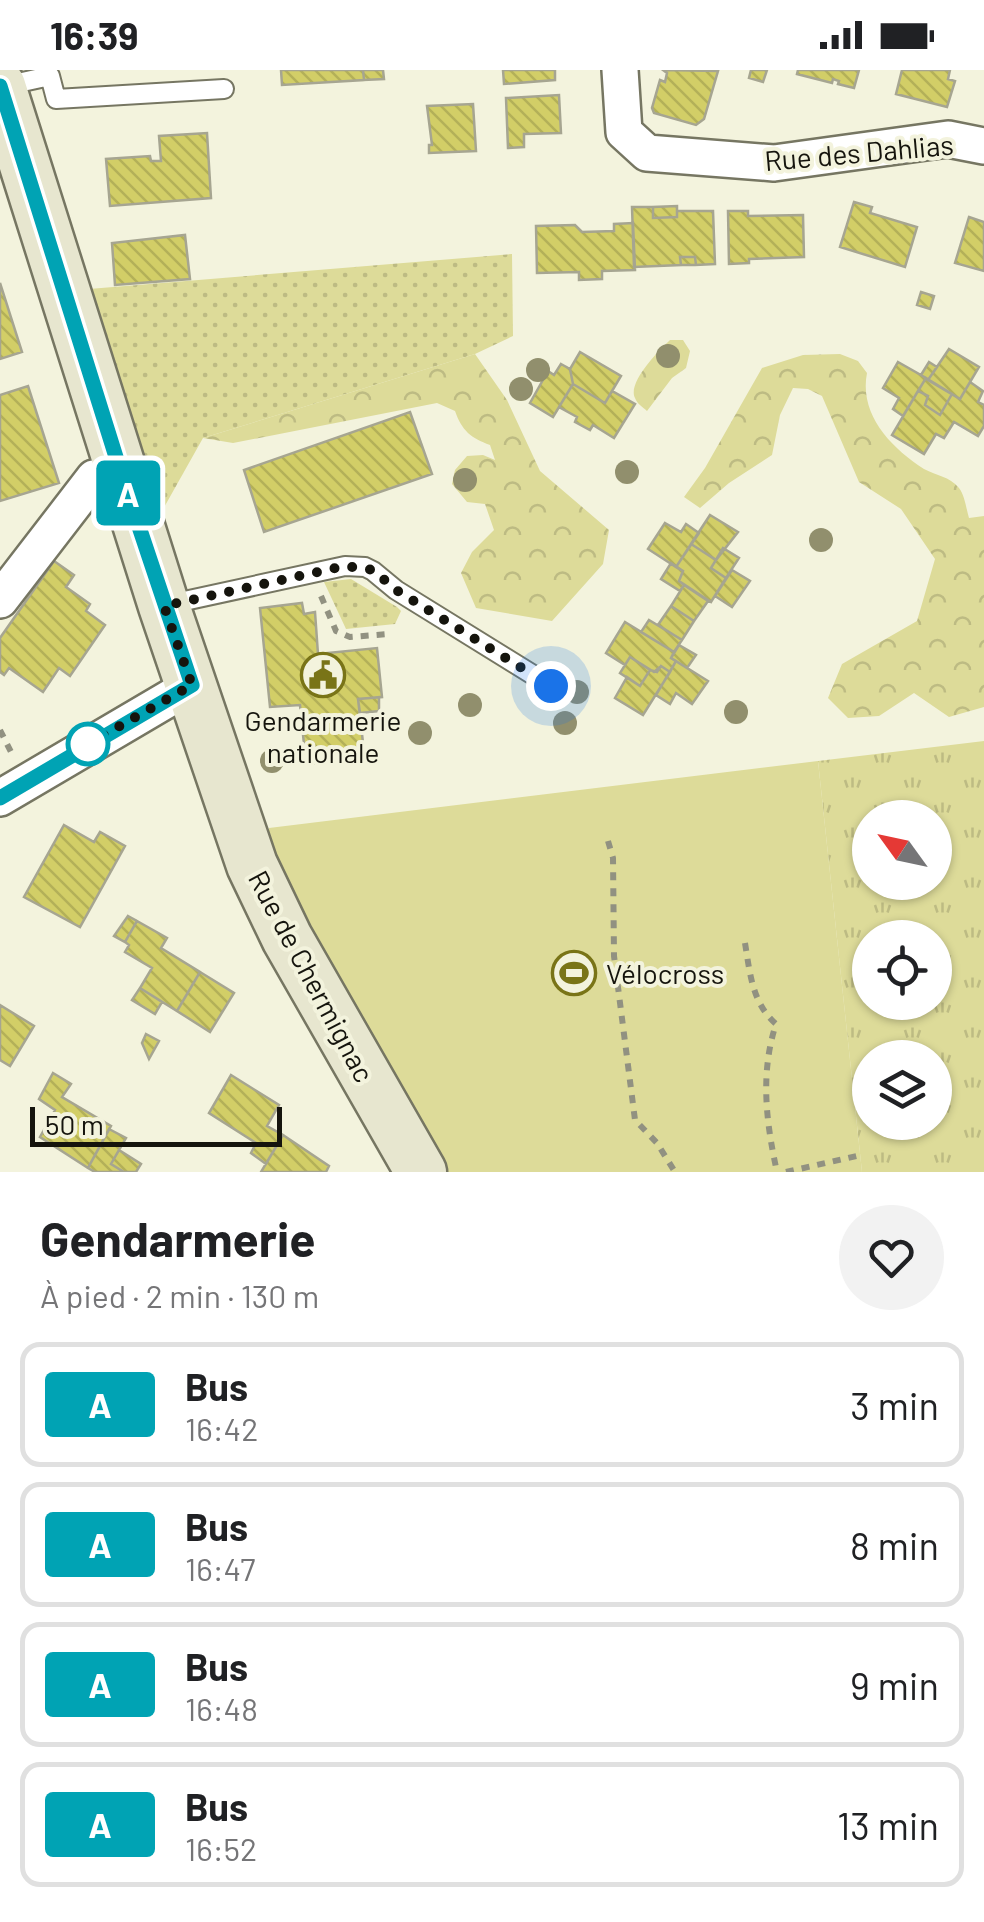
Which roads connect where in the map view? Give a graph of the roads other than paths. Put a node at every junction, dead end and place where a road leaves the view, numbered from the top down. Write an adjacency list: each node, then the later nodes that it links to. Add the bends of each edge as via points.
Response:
1 (620, 70): 5 (street, Rue des Dahlias, via 624,132 647,153 774,163 948,139)
2 (49, 73): 3 (lane); 4 (lane, via 56,99)
3 (0, 86): 6 (street, Rue de Chermignac)
4 (224, 90)
5 (984, 146)
6 (121, 473): 7 (street, via 94,478); 8 (street, Rue de Chermignac)
7 (0, 600)
8 (164, 606): 9 (street, Rue de Chermignac); 10 (lane, via 354,565 373,570)
9 (192, 685): 11 (street); 12 (street, Rue de Chermignac, via 261,888)
10 (551, 686)
11 (0, 798)
12 (421, 1172)

